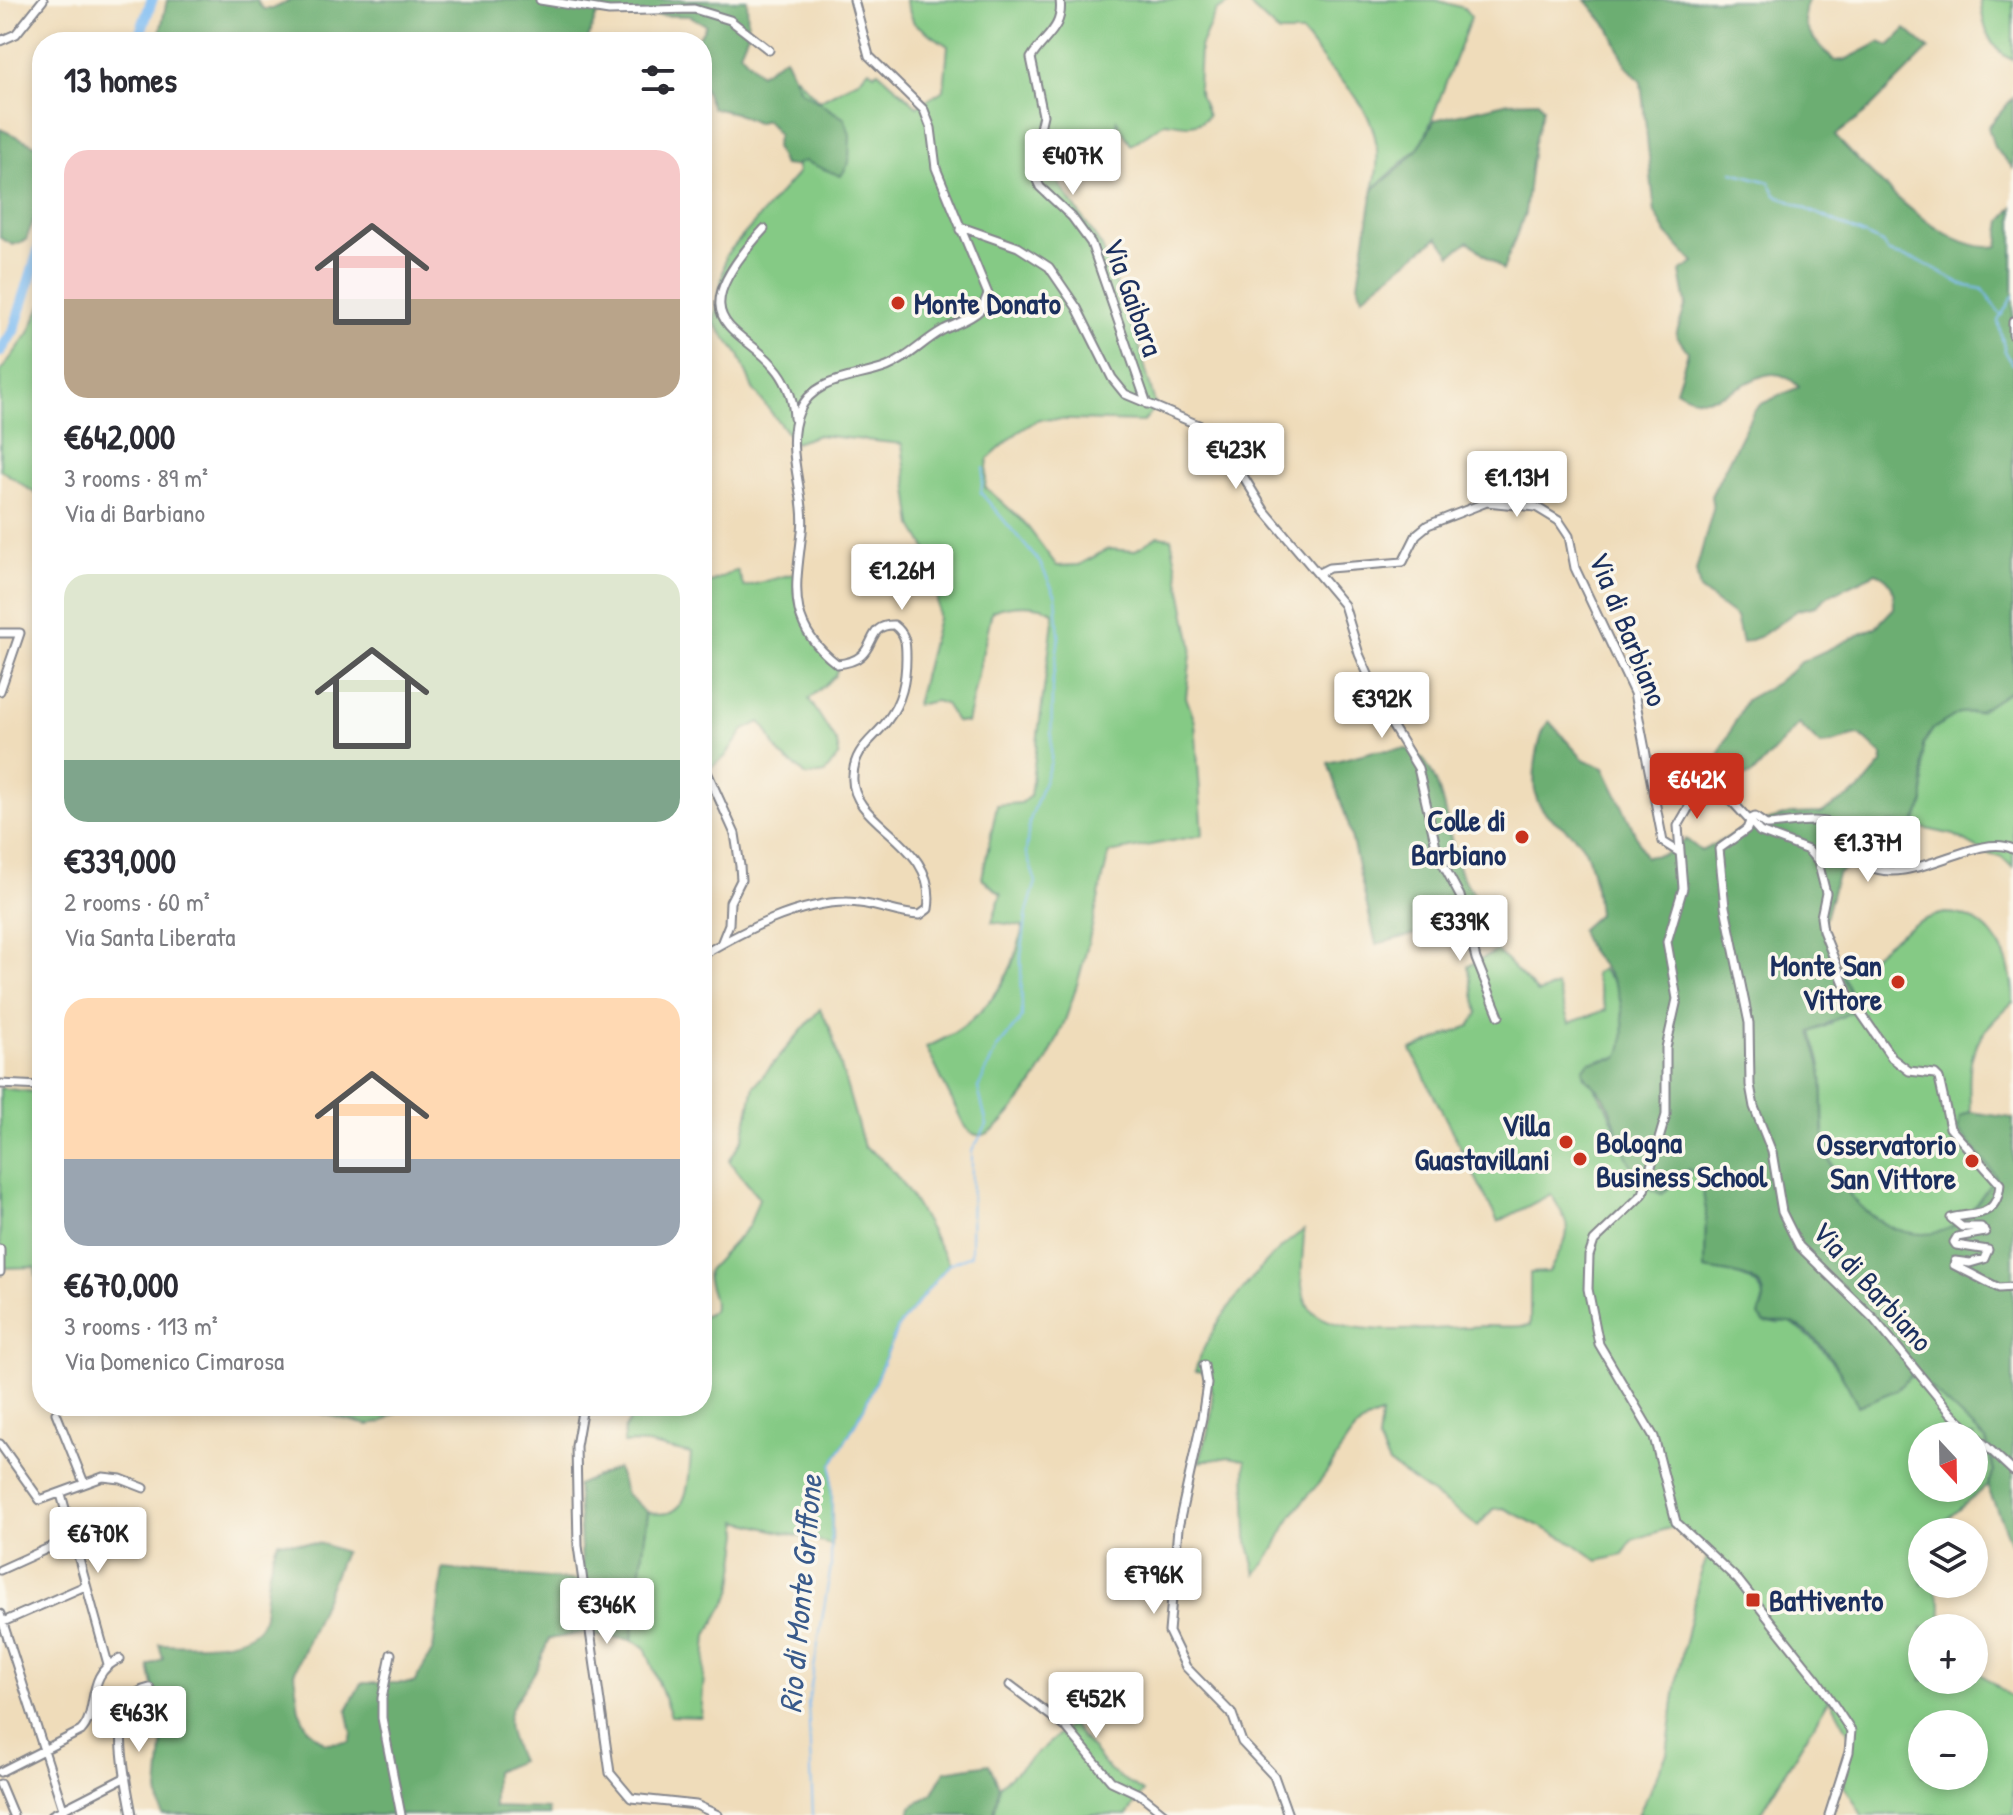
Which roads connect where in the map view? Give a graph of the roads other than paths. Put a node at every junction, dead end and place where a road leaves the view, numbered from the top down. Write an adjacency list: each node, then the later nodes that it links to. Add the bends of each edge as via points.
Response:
1 (43, 0): 6 (street, via 16,34)
2 (540, 0): 5 (street, via 609,11)
3 (854, 0): 9 (street, via 869,56 924,110 936,168)
4 (1060, 0): 12 (street, Via Gaibara, via 1061,19 1031,58 1043,115 1031,168 1040,187 1091,243)
5 (691, 4): 7 (street, via 730,20)
6 (0, 41)
7 (769, 50)
8 (764, 229): 13 (street, via 726,274 718,292 719,307 727,322 786,381 794,403)
9 (960, 230): 12 (street, via 1018,247 1049,267 1077,308 1112,378 1125,394); 13 (street, via 988,294 981,309 940,331 907,358 822,385 799,412)
10 (2013, 322): 11 (street)
11 (2013, 335)
12 (1147, 404): 14 (street, via 1201,426 1229,453 1264,510)
13 (795, 432): 21 (street, via 804,509 794,593 806,628 818,650 837,664 861,658 873,633 884,624 894,625 906,639 900,702 861,749 852,780 866,809 918,861 930,899 920,915 844,902 807,909)
14 (1319, 573): 20 (street, Via di Barbiano, via 1403,562 1417,534 1428,525 1487,502 1536,507 1559,521 1569,536 1575,568 1634,693 1663,842); 23 (street, via 1348,611 1359,654 1418,768 1438,855 1460,896 1479,969)
15 (0, 633): 16 (street, via 20,633)
16 (0, 691)
17 (712, 783): 21 (street, via 735,834 741,880)
18 (1751, 819): 19 (street, via 1766,825 1795,820 1837,827 1849,834 1866,865 1889,874 1994,847); 20 (street, via 1728,797 1695,804 1678,826); 28 (street, via 1760,832 1808,850 1818,862 1826,893 1823,931 1849,996 1892,1058 1909,1071 1939,1078 1950,1128 2000,1184 1982,1214 1951,1218 1962,1227 1981,1227 1985,1232 1957,1237 1956,1245 1988,1250 1984,1259 1954,1265 1999,1288); 33 (street, Via di Barbiano, via 1747,829 1719,849 1749,1023 1750,1085 1772,1152 1782,1212 1799,1246 1874,1319 1951,1413)
19 (2013, 849)
20 (1679, 852): 58 (street, via 1683,888 1667,942 1677,999 1666,1048 1666,1115 1643,1194 1599,1233 1591,1248 1590,1308 1602,1351 1657,1445 1676,1522 1738,1580 1851,1731)
21 (721, 944): 22 (street)
22 (712, 949)
23 (1499, 1016)
24 (0, 1084): 25 (street)
25 (32, 1086)
26 (0, 1249): 27 (street)
27 (0, 1272)
28 (2013, 1287)
29 (1204, 1365): 57 (street, via 1204,1407 1178,1528 1169,1632 1186,1667 1232,1714 1242,1742 1274,1776)
30 (57, 1416): 34 (street)
31 (581, 1416): 55 (street, via 576,1446 578,1546 610,1773 631,1798 696,1805)
32 (0, 1444): 36 (street, via 40,1500)
33 (2013, 1471)
34 (84, 1483): 35 (street, via 113,1478); 36 (street)
35 (144, 1488)
36 (61, 1494): 37 (street)
37 (73, 1537): 38 (street); 39 (street)
38 (0, 1570)
39 (85, 1586): 40 (street); 43 (street)
40 (1, 1618): 46 (street)
41 (391, 1654): 54 (street, via 382,1718)
42 (120, 1659): 43 (street)
43 (108, 1664): 46 (street, via 92,1697 86,1726)
44 (1010, 1685): 56 (street, via 1067,1728 1111,1781)
45 (150, 1688): 48 (street, via 137,1692 127,1705 121,1737)
46 (43, 1751): 47 (street); 50 (street)
47 (0, 1772)
48 (126, 1777): 50 (street); 53 (street)
49 (0, 1784): 51 (street)
50 (64, 1812): 52 (street)
51 (13, 1815)
52 (52, 1815)
53 (132, 1815)
54 (401, 1815)
55 (718, 1815)
56 (1166, 1815)
57 (1288, 1815)
58 (1829, 1815)

